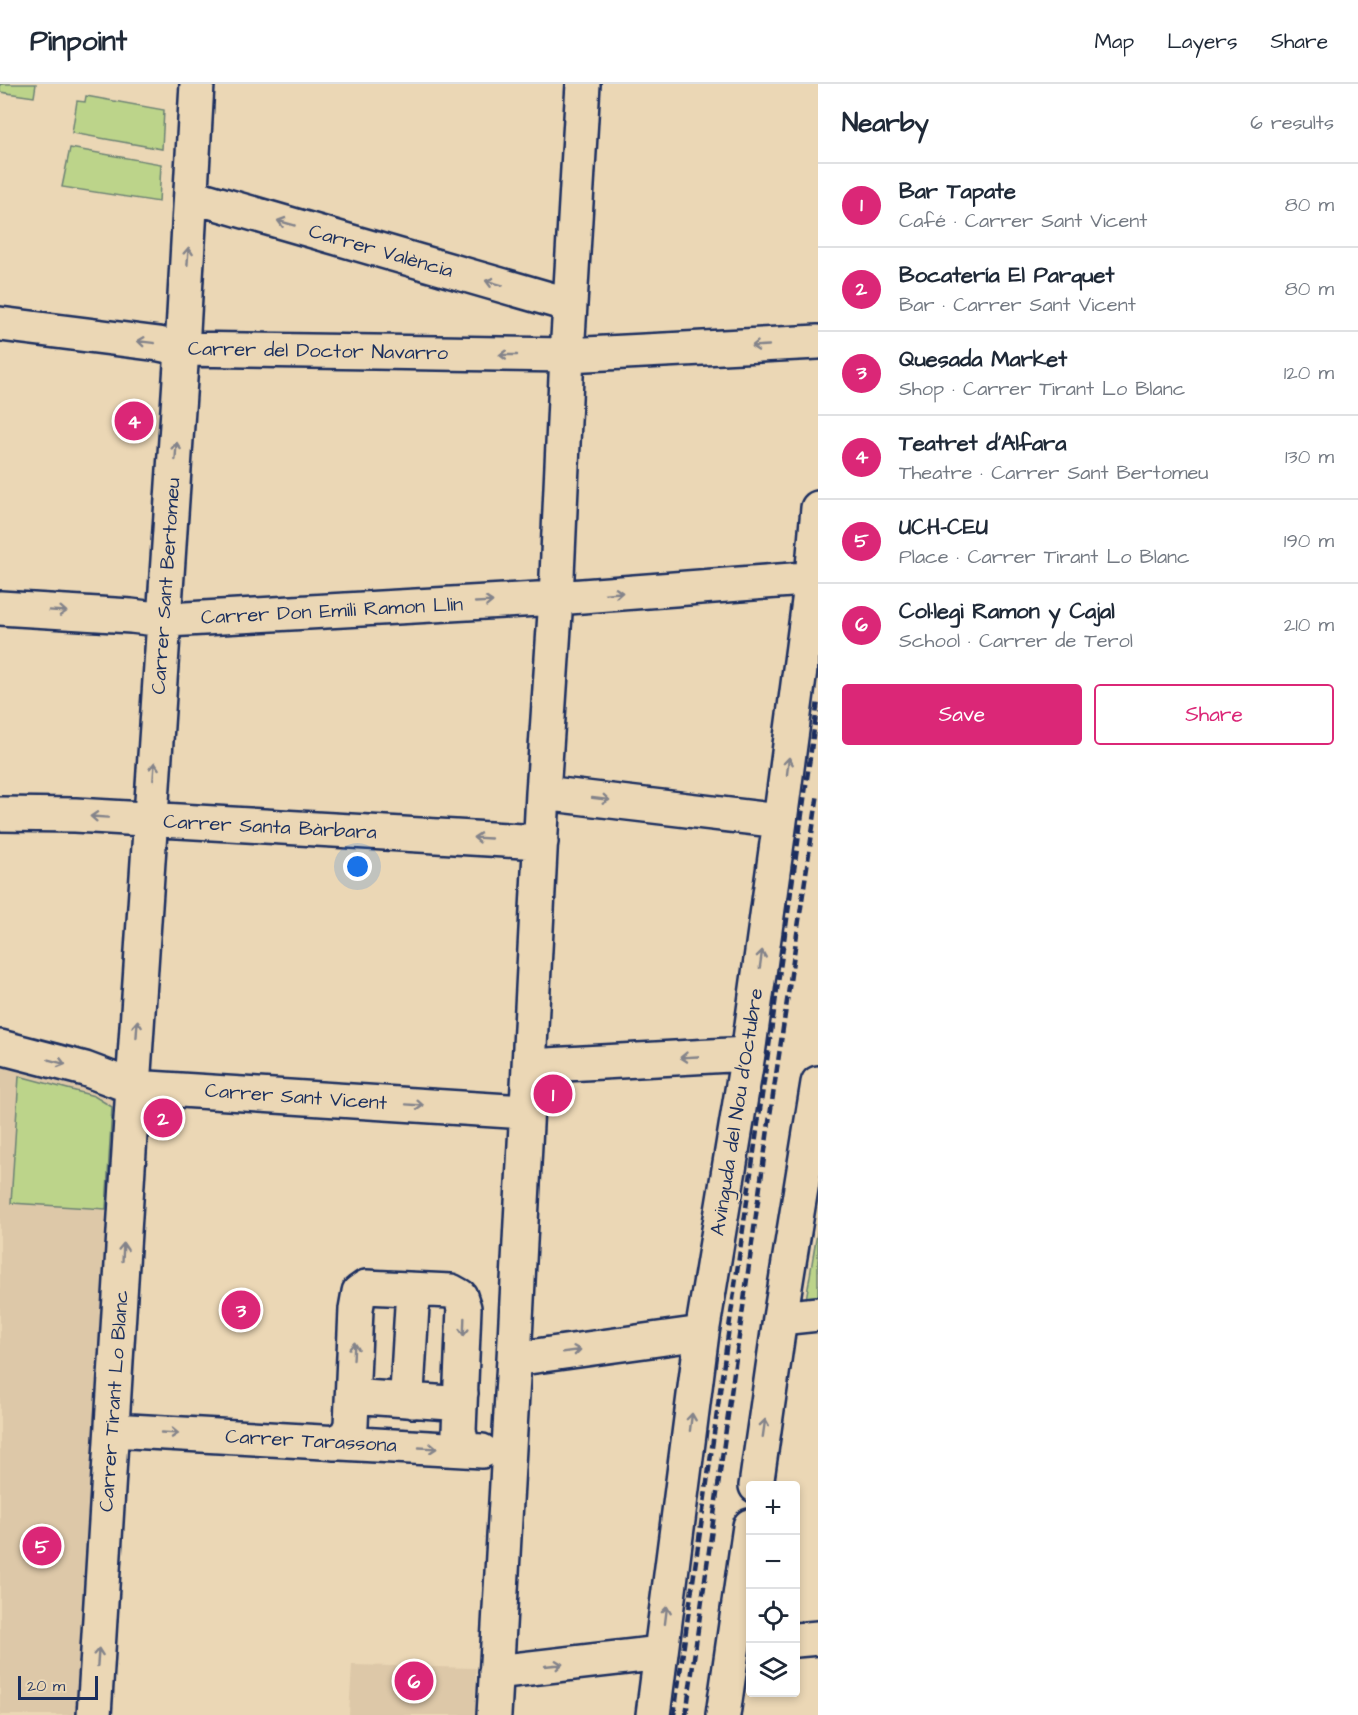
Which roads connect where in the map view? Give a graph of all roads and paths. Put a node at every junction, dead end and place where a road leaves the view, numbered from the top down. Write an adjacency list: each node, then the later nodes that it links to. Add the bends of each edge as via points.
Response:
1 (197, 84): 3 (street, Carrer Sant Bertomeu)
2 (583, 84): 4 (street)
3 (192, 196): 4 (street, Carrer València, one-way to 3); 7 (street, Carrer Sant Bertomeu, one-way to 3)
4 (570, 305): 8 (street)
5 (0, 324): 7 (street, Carrer del Doctor Navarro, one-way to 5)
6 (818, 342): 8 (street, Carrer del Doctor Navarro, one-way to 8)
7 (182, 349): 8 (street, Carrer del Doctor Navarro, one-way to 7); 13 (street, Carrer Sant Bertomeu, one-way to 7)
8 (567, 355): 11 (street)
9 (818, 508): 10 (street, Avinguda del Nou d'Octubre)
10 (815, 578): 11 (street, Carrer Don Emili Ramon Llin, one-way to 10); 17 (street, Avinguda del Nou d'Octubre, one-way to 10)
11 (556, 598): 13 (street, Carrer Don Emili Ramon Llin, one-way to 11); 14 (street)
12 (0, 608): 13 (street, Carrer Don Emili Ramon Llin, one-way to 13)
13 (165, 620): 16 (street, Carrer Sant Bertomeu, one-way to 13)
14 (543, 793): 17 (street, one-way to 17); 18 (street)
15 (0, 814): 16 (street, Carrer Santa Bàrbara, one-way to 15)
16 (150, 821): 18 (street, Carrer Santa Bàrbara, one-way to 16); 23 (street, Carrer Sant Bertomeu, one-way to 16)
17 (780, 821): 20 (street, Avinguda del Nou d'Octubre, one-way to 17)
18 (541, 842): 21 (street)
19 (0, 1047): 23 (street, Carrer Sant Vicent, one-way to 23, via 85,1069)
20 (748, 1054): 21 (street, one-way to 21); 28 (street, Avinguda del Nou d'Octubre)
21 (529, 1066): 24 (street)
22 (818, 1083): 27 (street)
23 (133, 1087): 24 (street, Carrer Sant Vicent, one-way to 24); 33 (street, Carrer Tirant Lo Blanc, one-way to 23)
24 (526, 1112): 29 (street)
25 (427, 1290): 30 (street, one-way to 25, via 359,1292 366,1287); 31 (street, one-way to 31, via 451,1291 463,1301); 32 (street, via 417,1293 412,1306 407,1392)
26 (818, 1314): 27 (street)
27 (780, 1318): 37 (street, one-way to 27)
28 (702, 1333): 29 (street, one-way to 28); 42 (street, Avinguda del Nou d'Octubre, one-way to 28)
29 (514, 1359): 36 (street)
30 (353, 1383): 32 (street, via 358,1395 364,1397); 34 (street, via 351,1425 346,1436)
31 (461, 1393): 32 (street, via 457,1401 450,1403); 35 (street, via 460,1439)
32 (413, 1401)
33 (112, 1430): 34 (street, Carrer Tarassona, one-way to 34); 44 (street, Carrer Tirant Lo Blanc, one-way to 33)
34 (333, 1443): 35 (street, Carrer Tarassona, one-way to 35)
35 (468, 1450): 36 (street, Carrer Tarassona)
36 (510, 1453): 43 (street)
37 (757, 1481)
38 (749, 1535): 41 (street)
39 (818, 1638): 40 (street)
40 (800, 1640)
41 (742, 1647): 47 (street)
42 (661, 1653): 43 (street, one-way to 42); 46 (street, Avinguda del Nou d'Octubre)
43 (496, 1672): 45 (street)
44 (94, 1715)
45 (494, 1715)
46 (653, 1715)
47 (723, 1715)

